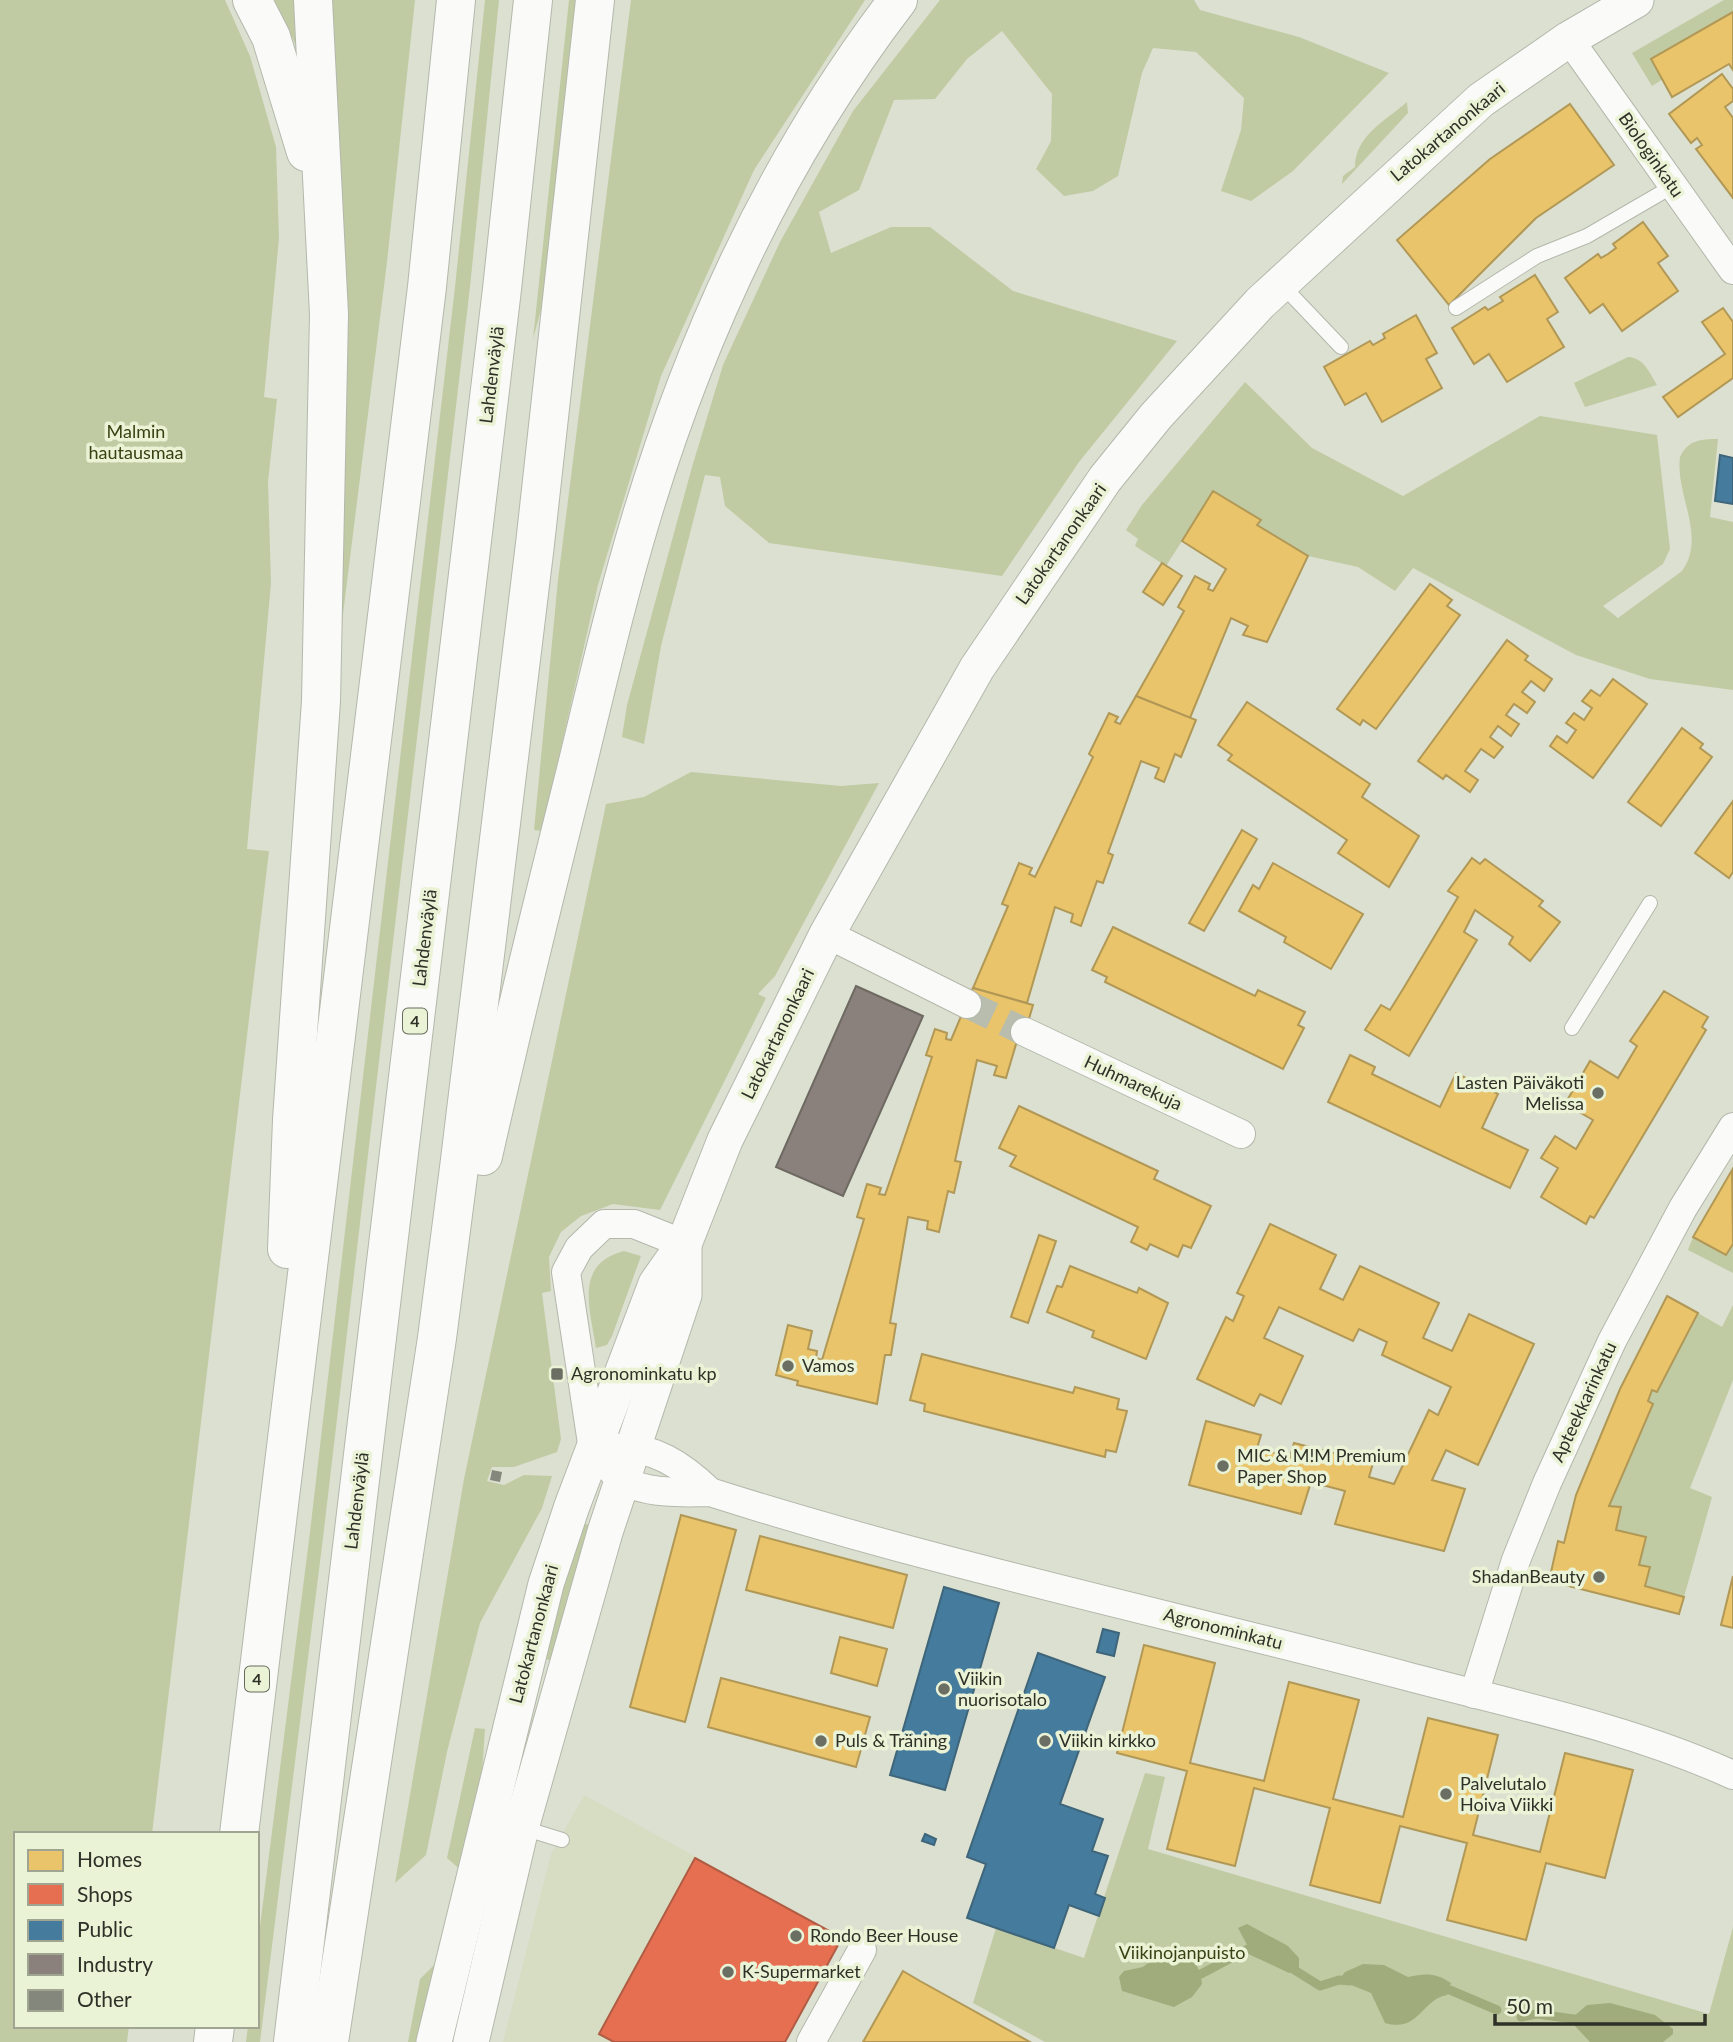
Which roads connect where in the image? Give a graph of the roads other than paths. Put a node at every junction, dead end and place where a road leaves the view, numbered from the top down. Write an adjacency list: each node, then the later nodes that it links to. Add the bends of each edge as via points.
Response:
1 (252, 0): 13 (highway, via 271,37 305,143)
2 (313, 0): 13 (highway)
3 (456, 0): 28 (highway, 4, via 427,287)
4 (533, 0): 35 (highway, Lahdenväylä / 4)
5 (595, 0): 23 (highway, via 535,544)
6 (898, 0): 23 (highway, via 820,109 774,191 723,293 674,417 612,623)
7 (1636, 0): 8 (street, Latokartanonkaari)
8 (1569, 39): 9 (street, Biologinkatu); 11 (street, Latokartanonkaari, via 1481,100)
9 (1673, 186): 10 (street, Biologinkatu); 12 (lane, via 1587,236 1537,256)
10 (1733, 270)
11 (1280, 283): 14 (lane); 16 (street, Latokartanonkaari, via 1156,416 1066,534 976,668)
12 (1456, 308)
13 (330, 314): 28 (highway, via 321,701 292,1121)
14 (1341, 347)
15 (1650, 903): 18 (lane)
16 (827, 933): 17 (street); 22 (street, Latokartanonkaari, via 725,1140)
17 (967, 1004)
18 (1572, 1028)
19 (1025, 1032): 21 (street, Huhmarekuja)
20 (1733, 1127): 29 (street, Apteekkarinkatu, via 1650,1266 1601,1365 1516,1560)
21 (1241, 1134)
22 (684, 1244): 24 (street, Latokartanonkaari, via 684,1295); 25 (street, Latokartanonkaari, via 656,1284); 25 (street, via 634,1224 604,1224 579,1248 566,1272)
23 (437, 1338): 36 (highway)
24 (632, 1447): 25 (street, Agronominkatu); 26 (street, Latokartanonkaari); 27 (street, Agronominkatu, via 685,1467)
25 (593, 1450): 26 (street); 31 (street, Latokartanonkaari, via 546,1584)
26 (621, 1480): 27 (street, Agronominkatu, via 675,1493); 31 (street, Latokartanonkaari)
27 (710, 1492): 29 (street, Agronominkatu, via 947,1559)
28 (276, 1524): 32 (highway, 4)
29 (1474, 1694): 30 (street, Agronominkatu, via 1678,1750)
30 (1732, 1775)
31 (504, 1824): 33 (lane); 37 (street, Latokartanonkaari); 38 (street, Latokartanonkaari)
32 (239, 1832)
33 (562, 1840)
34 (862, 1950): 39 (street)
35 (293, 2042)
36 (329, 2042)
37 (433, 2042)
38 (471, 2042)
39 (811, 2042)

